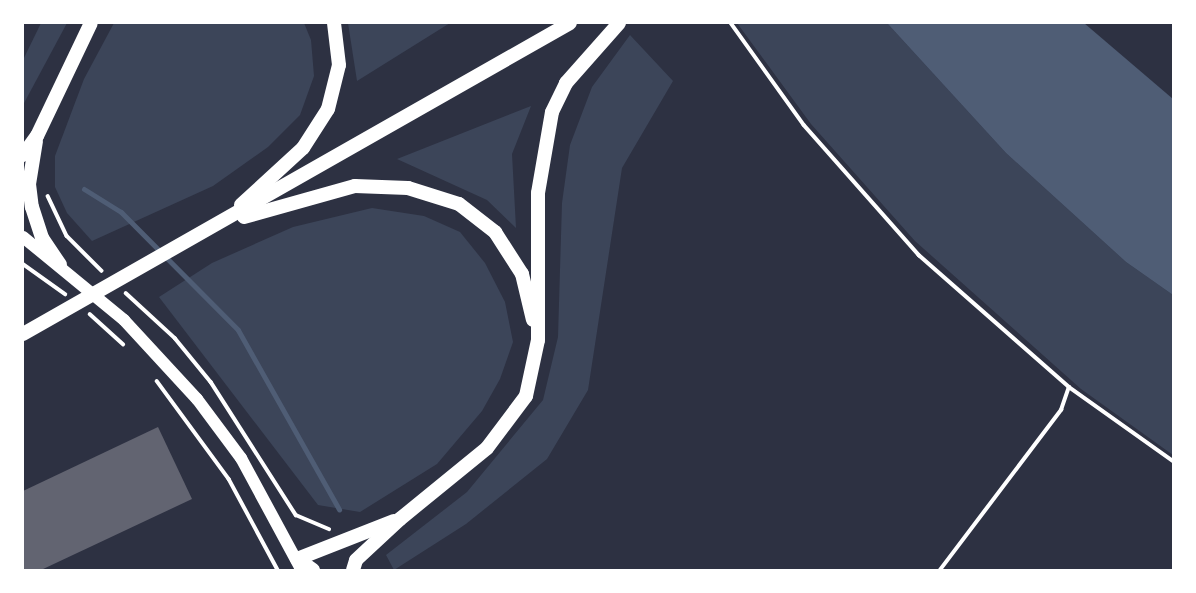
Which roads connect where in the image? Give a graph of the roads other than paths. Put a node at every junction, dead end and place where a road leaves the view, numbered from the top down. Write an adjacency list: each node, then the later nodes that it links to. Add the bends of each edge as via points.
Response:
1 (91, 23): 5 (main road)
2 (334, 23): 8 (main road, via 339,65 328,109 303,148)
3 (570, 23): 8 (main road)
4 (619, 23): 12 (main road, via 566,83 552,112 538,192)
5 (37, 136): 6 (main road); 7 (main road)
6 (23, 155)
7 (26, 188): 10 (main road, via 38,228)
8 (222, 223): 11 (main road); 12 (main road, via 355,186 408,188 459,204 495,232 522,274)
9 (23, 237): 10 (main road)
10 (60, 265): 14 (main road, via 124,320 197,399 241,458)
11 (29, 331)
12 (538, 340): 13 (main road, via 526,396 511,421 453,480)
13 (400, 519): 14 (main road); 15 (main road)
14 (299, 565): 16 (main road)
15 (355, 565): 17 (main road)
16 (313, 570)
17 (338, 570)

